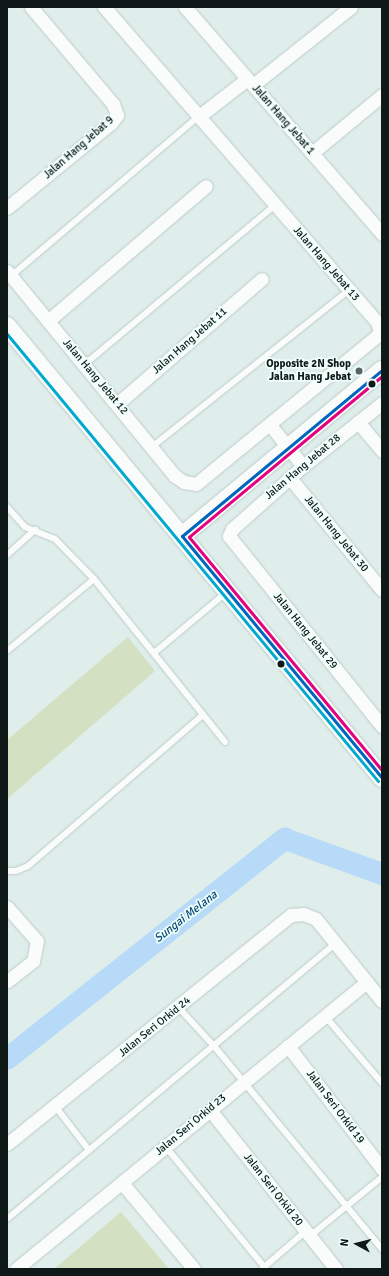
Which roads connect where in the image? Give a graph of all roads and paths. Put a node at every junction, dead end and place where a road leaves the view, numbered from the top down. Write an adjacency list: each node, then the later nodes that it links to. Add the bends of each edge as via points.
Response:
1 (31, 7): 11 (street, Jalan Hang Jebat 9, via 113,104 117,115 111,123)
2 (104, 7): 7 (street, Jalan Hang Jebat 13)
3 (185, 7): 5 (street, Jalan Hang Jebat 1)
4 (351, 7): 5 (street)
5 (250, 82): 7 (street); 8 (street, Jalan Hang Jebat 1)
6 (382, 96): 8 (street)
7 (198, 117): 10 (street, Jalan Hang Jebat 13); 13 (lane)
8 (312, 153): 12 (street, Jalan Hang Jebat 1)
9 (206, 186): 16 (street)
10 (274, 206): 15 (street, Jalan Hang Jebat 13); 18 (lane)
11 (7, 208)
12 (382, 234)
13 (9, 273): 16 (street, Jalan Hang Jebat 12)
14 (262, 279): 21 (street, Jalan Hang Jebat 11)
15 (349, 290): 23 (street, Jalan Hang Jebat 13, via 377,322 380,331); 24 (lane)
16 (48, 320): 18 (street, Jalan Hang Jebat 12)
17 (7, 326): 32 (street)
18 (85, 364): 21 (street, Jalan Hang Jebat 12)
19 (382, 370): 25 (street)
20 (382, 403): 22 (street, Jalan Hang Jebat 28)
21 (117, 404): 24 (street, Jalan Hang Jebat 12)
22 (358, 422): 26 (street); 27 (street, Jalan Hang Jebat 28)
23 (270, 425): 25 (street); 29 (street, Jalan Hang Jebat 13, via 196,484)
24 (153, 446): 29 (street, Jalan Hang Jebat 12, via 175,476)
25 (289, 448): 27 (street); 32 (street)
26 (382, 451)
27 (303, 466): 28 (street, Jalan Hang Jebat 28)
28 (290, 478): 33 (street, Jalan Hang Jebat 28, via 232,529); 36 (street, Jalan Hang Jebat 30)
29 (184, 482)
30 (7, 507): 31 (lane, via 19,522)
31 (35, 530): 34 (lane); 35 (lane, via 55,539)
32 (182, 536): 37 (street)
33 (229, 536): 41 (street, Jalan Hang Jebat 29)
34 (7, 556)
35 (94, 579): 38 (lane); 39 (lane)
36 (382, 590)
37 (228, 592): 39 (lane); 43 (street)
38 (7, 651)
39 (154, 653): 40 (lane)
40 (203, 716): 42 (lane); 44 (lane, via 28,866)
41 (382, 726)
42 (225, 742)
43 (382, 778)
44 (7, 871)
45 (7, 907): 47 (street, via 37,941 33,961)
46 (335, 944): 48 (street); 50 (street, Jalan Seri Orkid 24, via 316,919 304,914 291,915); 52 (lane)
47 (7, 980)
48 (366, 982): 49 (street); 51 (street, Jalan Seri Orkid 23)
49 (382, 1001)
50 (179, 1008): 52 (lane); 56 (street, Jalan Seri Orkid 24)
51 (325, 1016): 53 (street, Jalan Seri Orkid 23); 55 (lane)
52 (214, 1046): 54 (lane); 60 (lane)
53 (288, 1046): 54 (street, Jalan Seri Orkid 23); 61 (street, Jalan Seri Orkid 19)
54 (244, 1082): 57 (street, Jalan Seri Orkid 23); 64 (lane)
55 (382, 1083)
56 (54, 1106): 58 (street, Jalan Seri Orkid 24); 60 (lane)
57 (210, 1110): 59 (street, Jalan Seri Orkid 23); 66 (street, Jalan Seri Orkid 20)
58 (7, 1144)
59 (165, 1146): 63 (street, Jalan Seri Orkid 23); 68 (lane)
60 (89, 1150): 65 (lane)
61 (382, 1169)
62 (382, 1177): 64 (lane)
63 (122, 1183): 69 (street, Jalan Seri Orkid 23); 70 (street)
64 (346, 1205): 66 (lane); 67 (lane)
65 (7, 1219)
66 (308, 1234): 68 (lane); 71 (street, Jalan Seri Orkid 20)
67 (382, 1249)
68 (264, 1268)
69 (16, 1269)
70 (194, 1269)
71 (336, 1269)

